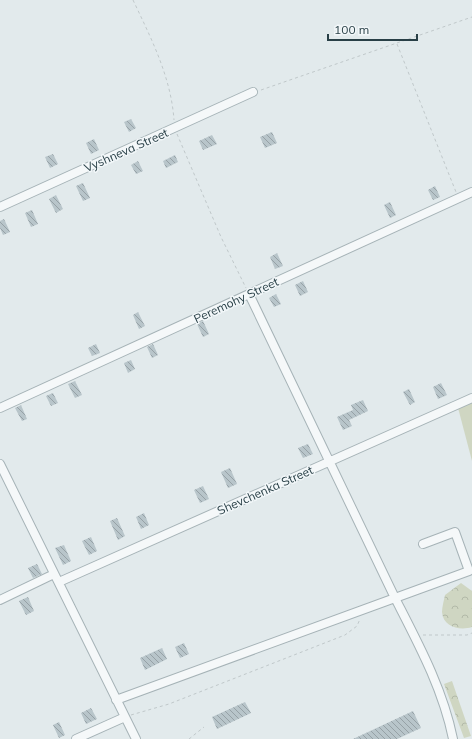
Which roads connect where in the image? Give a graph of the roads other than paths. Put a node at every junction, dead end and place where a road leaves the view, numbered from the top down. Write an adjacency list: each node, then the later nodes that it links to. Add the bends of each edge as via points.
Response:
1 (253, 92): 3 (street, Vyshneva Street)
2 (472, 192): 4 (street, Peremohy Street)
3 (0, 207)
4 (249, 294): 6 (street, Peremohy Street); 7 (street)
5 (472, 398): 7 (street, Shevchenka Street)
6 (0, 408)
7 (331, 461): 11 (street, Shevchenka Street); 12 (street)
8 (0, 464): 10 (street)
9 (423, 544): 12 (street, via 455,532 469,571)
10 (54, 574): 11 (street); 13 (street)
11 (59, 582): 14 (street)
12 (395, 598): 14 (street); 18 (street, via 416,637 435,683)
13 (0, 600)
14 (116, 700): 15 (street)
15 (125, 717): 16 (street); 17 (street)
16 (76, 739)
17 (136, 739)
18 (453, 739)

